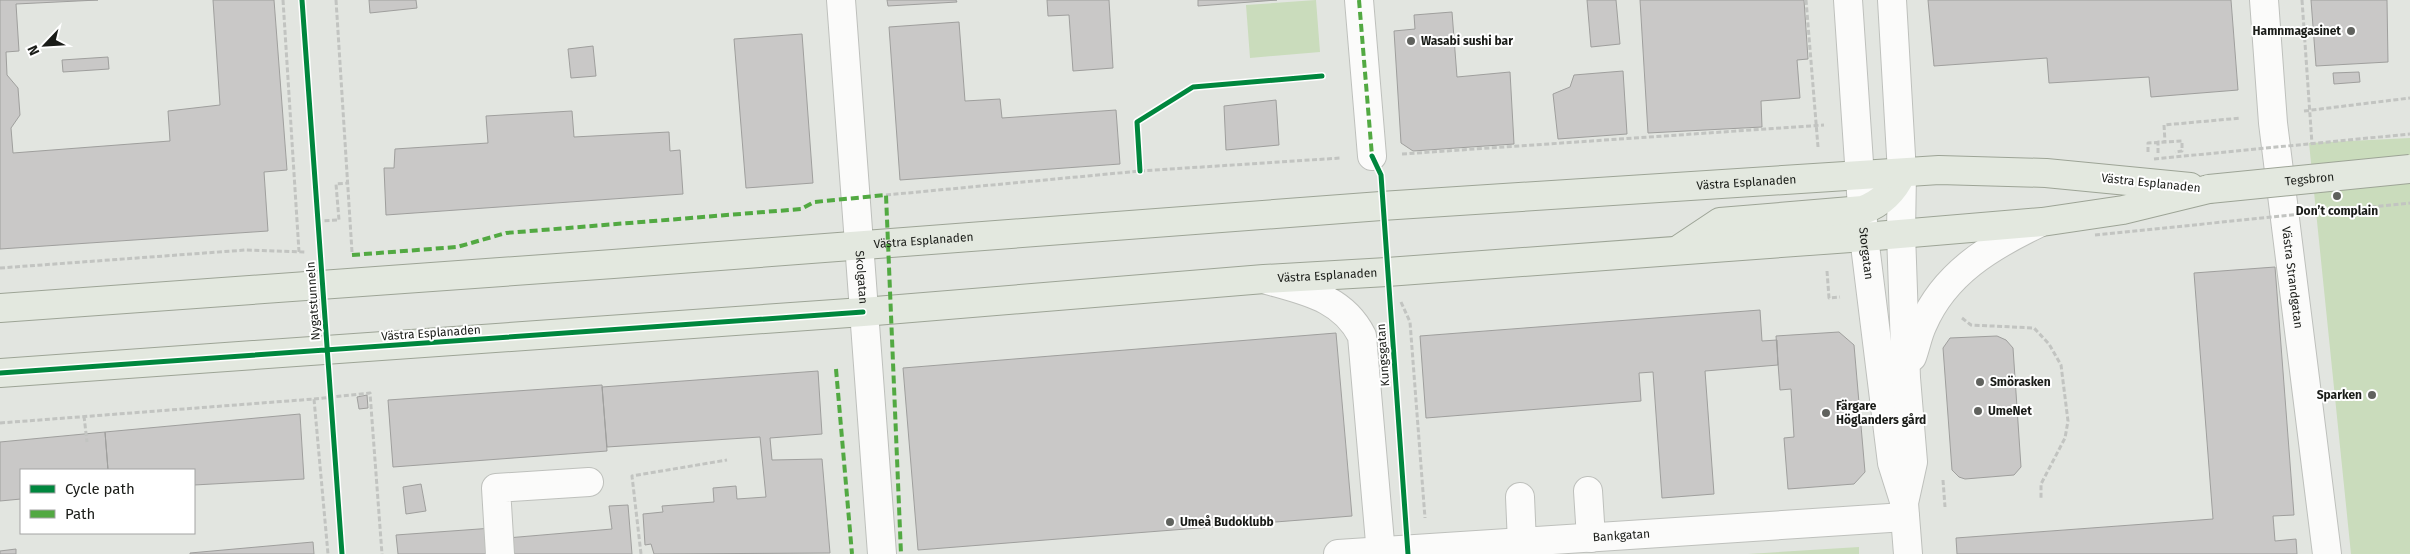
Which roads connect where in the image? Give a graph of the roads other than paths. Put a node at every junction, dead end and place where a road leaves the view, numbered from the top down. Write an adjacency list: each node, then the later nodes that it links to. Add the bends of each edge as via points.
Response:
1 (841, 0): 14 (street, Skolgatan)
2 (1358, 0): 6 (street)
3 (1848, 0): 9 (street, Storgatan)
4 (1892, 0): 8 (street, Storgatan)
5 (2264, 0): 31 (street, Västra Strandgatan, via 2272,115)
6 (1372, 156)
7 (2410, 169): 10 (main road, Tegsbron, bridge)
8 (1902, 173): 9 (main road, Västra Esplanaden); 10 (main road, Västra Esplanaden, via 1939,170 2046,173); 12 (main road, via 1896,187); 13 (street, Storgatan)
9 (1860, 176): 12 (street, Storgatan); 14 (main road, Västra Esplanaden, via 1381,206)
10 (2209, 189): 11 (main road, Västra Esplanaden, via 2131,208)
11 (2042, 222): 13 (main road, Västra Esplanaden); 19 (street, Storgatan, via 2003,240 1958,273 1944,288 1922,324)
12 (1863, 224): 13 (main road, Västra Esplanaden); 15 (main road, Västra Esplanaden, via 1679,249); 23 (street, Storgatan, via 1892,463)
13 (1901, 233): 19 (street, Storgatan)
14 (858, 245): 16 (main road, Västra Esplanaden); 17 (street, Skolgatan)
15 (1264, 279): 17 (main road, Västra Esplanaden); 26 (street, Kungsgatan, via 1309,292 1340,308 1354,320 1362,336)
16 (0, 308)
17 (863, 312): 18 (main road, Västra Esplanaden); 28 (street, Skolgatan)
18 (0, 373)
19 (1906, 378): 23 (street, Storgatan, via 1913,462)
20 (589, 482): 27 (street, via 496,488)
21 (1588, 491): 24 (street)
22 (1520, 496): 25 (street)
23 (1905, 510): 24 (street, Bankgatan); 30 (street, Storgatan)
24 (1591, 538): 25 (street, Bankgatan)
25 (1522, 543): 26 (street, Bankgatan)
26 (1381, 552): 29 (street, Bankgatan)
27 (500, 554)
28 (882, 554)
29 (1338, 554)
30 (1908, 554)
31 (2327, 554)

